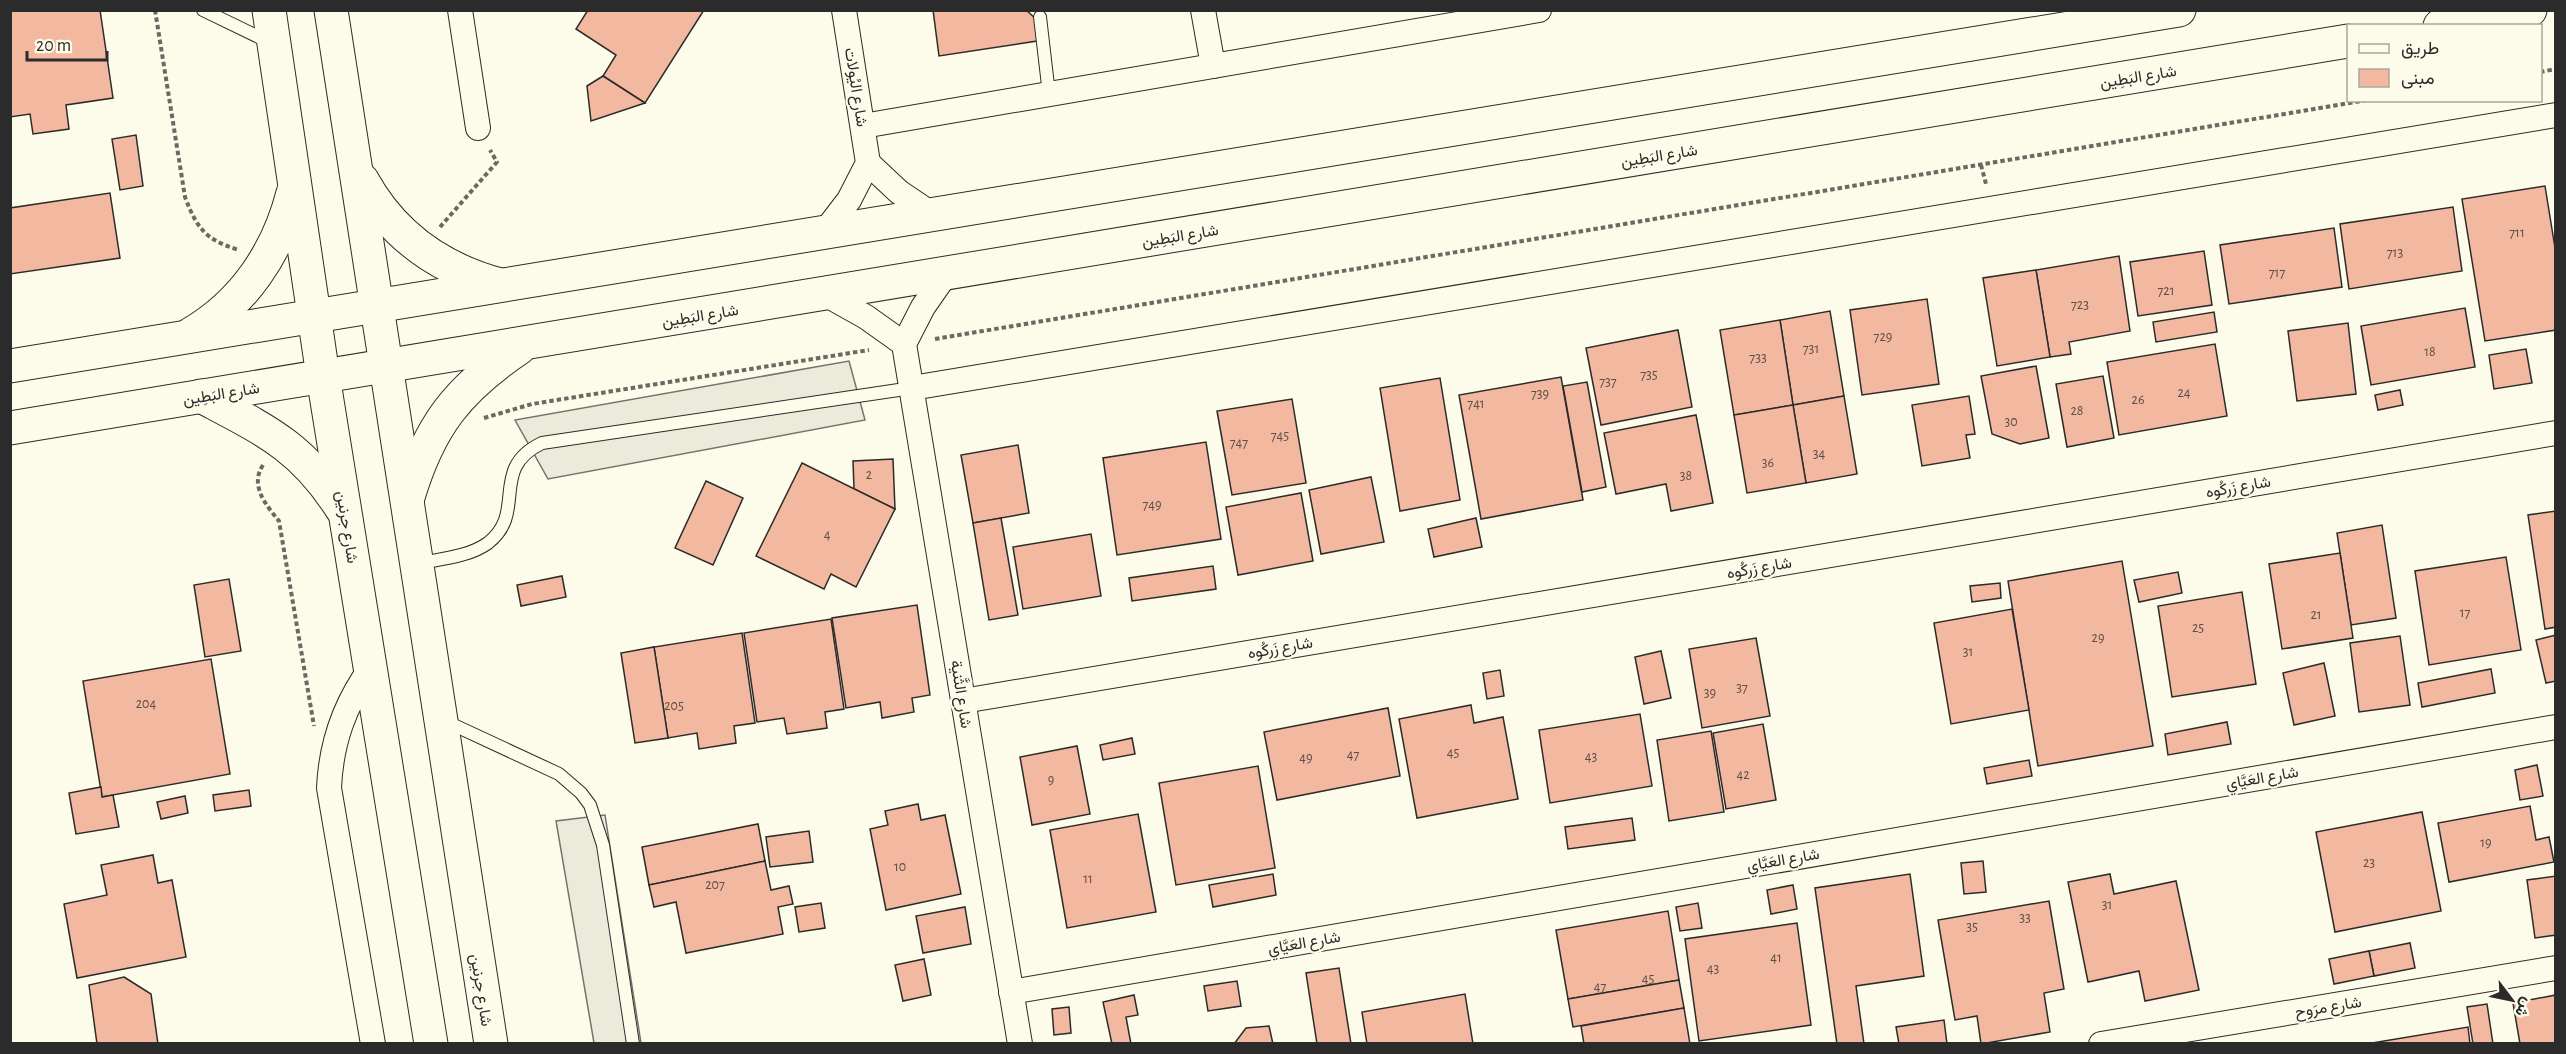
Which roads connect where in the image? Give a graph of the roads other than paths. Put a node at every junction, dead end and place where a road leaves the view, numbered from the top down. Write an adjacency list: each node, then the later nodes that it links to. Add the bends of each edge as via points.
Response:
1 (203, 10): 13 (lane)
2 (269, 10): 13 (main road, شارع جرنين)
3 (460, 10): 18 (street)
4 (844, 10): 17 (street, شارع اليُولات)
5 (1203, 10): 14 (street)
6 (1539, 10): 14 (street)
7 (2179, 10): 22 (main road)
8 (2530, 10): 11 (main road)
9 (334, 12): 20 (main road, شارع جرنين)
10 (1040, 17): 15 (lane)
11 (2451, 24)
12 (2347, 41): 24 (main road, شارع البَطِين)
13 (274, 45): 21 (main road, شارع جرنين)
14 (1213, 66): 15 (street)
15 (1049, 94): 17 (street)
16 (2556, 116): 35 (street)
17 (863, 126): 19 (street, شارع اليُولات)
18 (478, 128)
19 (868, 163): 22 (street, via 899,192); 23 (street, via 849,200)
20 (356, 171): 25 (main road, via 384,214 421,250 461,273); 27 (main road, شارع جرنين)
21 (295, 186): 28 (main road, شارع جرنين); 29 (main road, via 281,231 258,272 225,310)
22 (933, 215): 23 (main road)
23 (824, 234): 25 (main road)
24 (946, 274): 26 (main road, شارع البَطِين); 31 (street)
25 (505, 286): 27 (main road)
26 (825, 294): 30 (main road, شارع البَطِين); 31 (street)
27 (377, 307): 28 (main road); 33 (main road, شارع جرنين)
28 (315, 317): 29 (main road); 34 (main road, شارع جرنين)
29 (184, 338): 32 (main road)
30 (526, 344): 33 (main road, شارع البَطِين); 39 (main road, via 481,375 445,415 428,442)
31 (904, 344): 35 (street, شارع الثَّنية)
32 (10, 366)
33 (386, 367): 34 (main road, شارع البَطِين); 39 (main road, شارع جرنين)
34 (323, 376): 36 (main road, شارع البَطِين); 40 (main road, شارع جرنين)
35 (912, 388): 41 (lane, via 542,443 531,448 515,466 508,514 496,535 477,549); 43 (street, شارع الثَّنية)
36 (201, 396): 37 (main road, شارع البَطِين); 40 (main road, via 282,441 329,488)
37 (10, 428)
38 (2556, 433): 43 (street, شارع زَركُوه)
39 (406, 502): 41 (main road, شارع جرنين)
40 (346, 516): 42 (main road, شارع جرنين)
41 (416, 564): 44 (main road, شارع جرنين)
42 (371, 668): 48 (street, via 343,715 333,751 330,788); 49 (main road, شارع جرنين)
43 (963, 701): 47 (street, شارع الثَّنية)
44 (440, 718): 50 (main road, شارع جرنين); 51 (lane, via 559,774 590,805 601,838)
45 (2556, 727): 47 (street, شارع العَيَّاي)
46 (2556, 969): 53 (street, شارع مرَوح)
47 (1011, 992): 52 (street, شارع الثَّنية)
48 (373, 1044)
49 (430, 1044)
50 (491, 1044)
51 (633, 1044)
52 (1020, 1044)
53 (2101, 1044)

